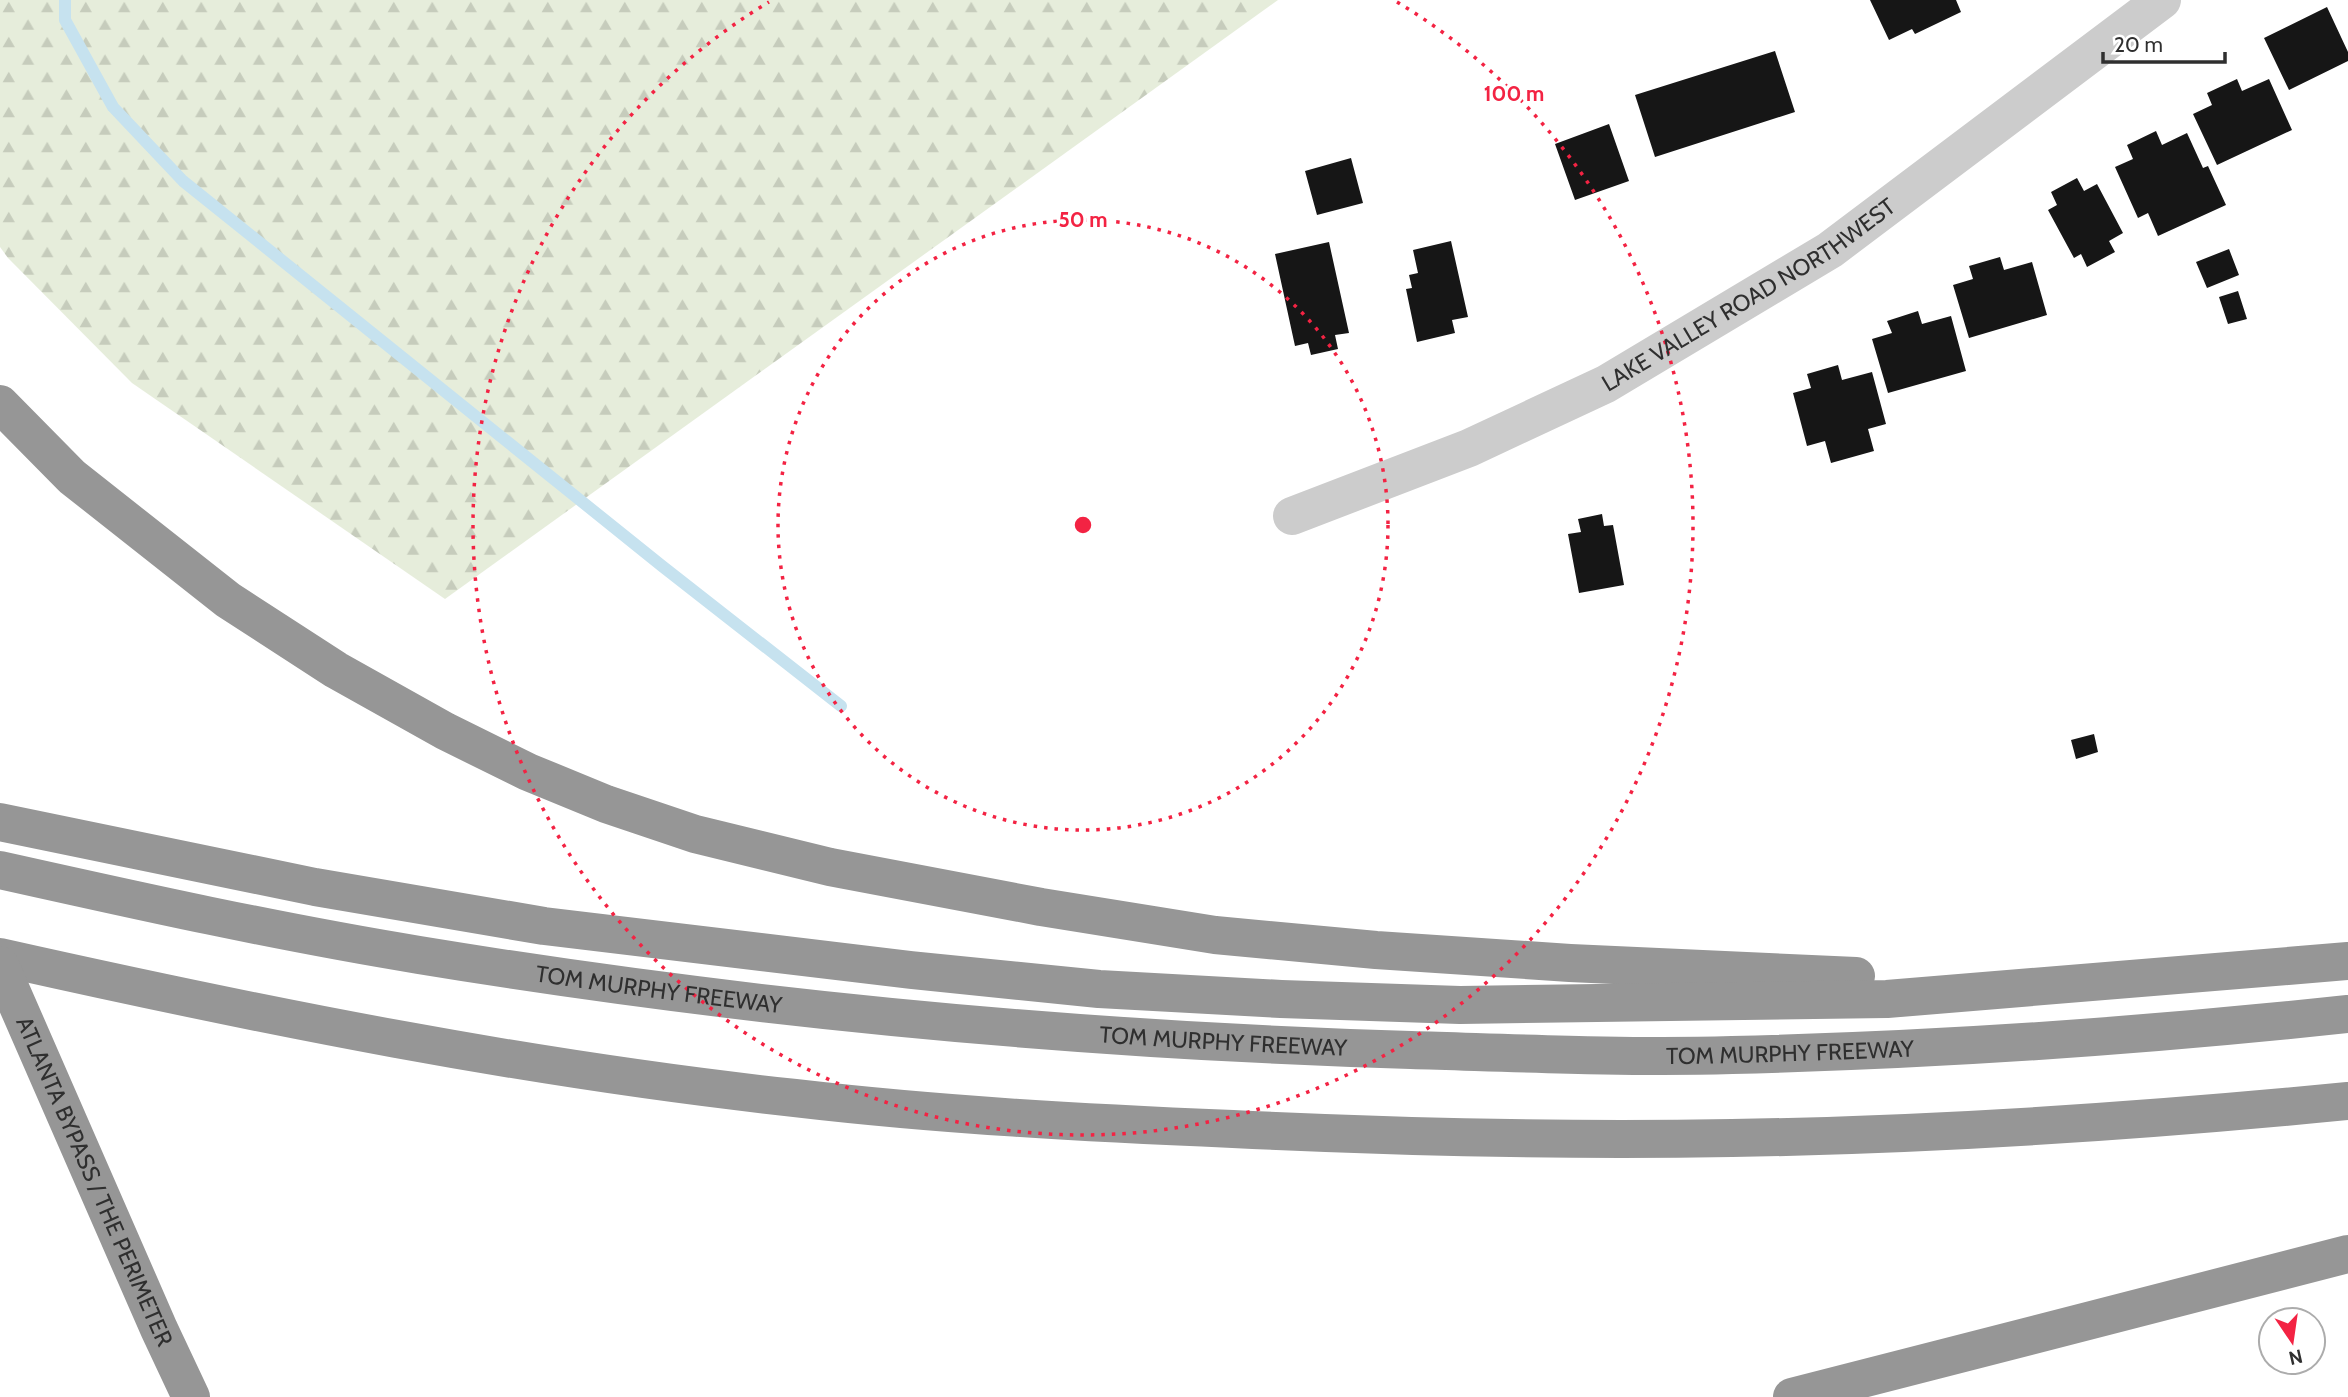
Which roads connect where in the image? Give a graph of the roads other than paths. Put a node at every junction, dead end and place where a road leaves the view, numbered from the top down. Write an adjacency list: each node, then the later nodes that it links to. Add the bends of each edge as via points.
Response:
1 (2162, 0): 3 (street, LAKE VALLEY ROAD NORTHWEST, via 1830,250 1618,377 1469,448)
2 (0, 404): 9 (highway, via 82,485 228,600 336,670 528,772 695,834 830,867 1041,908 1215,935 1349,948 1892,977)
3 (1292, 516)
4 (0, 822): 9 (highway, via 315,887 544,926 898,969 1112,989 1432,1004 1654,1004 1887,999)
5 (0, 870): 10 (highway, TOM MURPHY FREEWAY, via 260,926 574,979 1014,1028 1267,1046 1727,1055 1935,1048)
6 (0, 957): 11 (highway, via 442,1048 679,1084 926,1111 1182,1127 1448,1137 1736,1138 2073,1124)
7 (2348, 961): 9 (highway)
8 (0, 965): 13 (highway, ATLANTA BYPASS / THE PERIMETER)
9 (2176, 974)
10 (2348, 1014)
11 (2348, 1101)
12 (2348, 1254): 14 (highway)
13 (191, 1397)
14 (1792, 1397)

